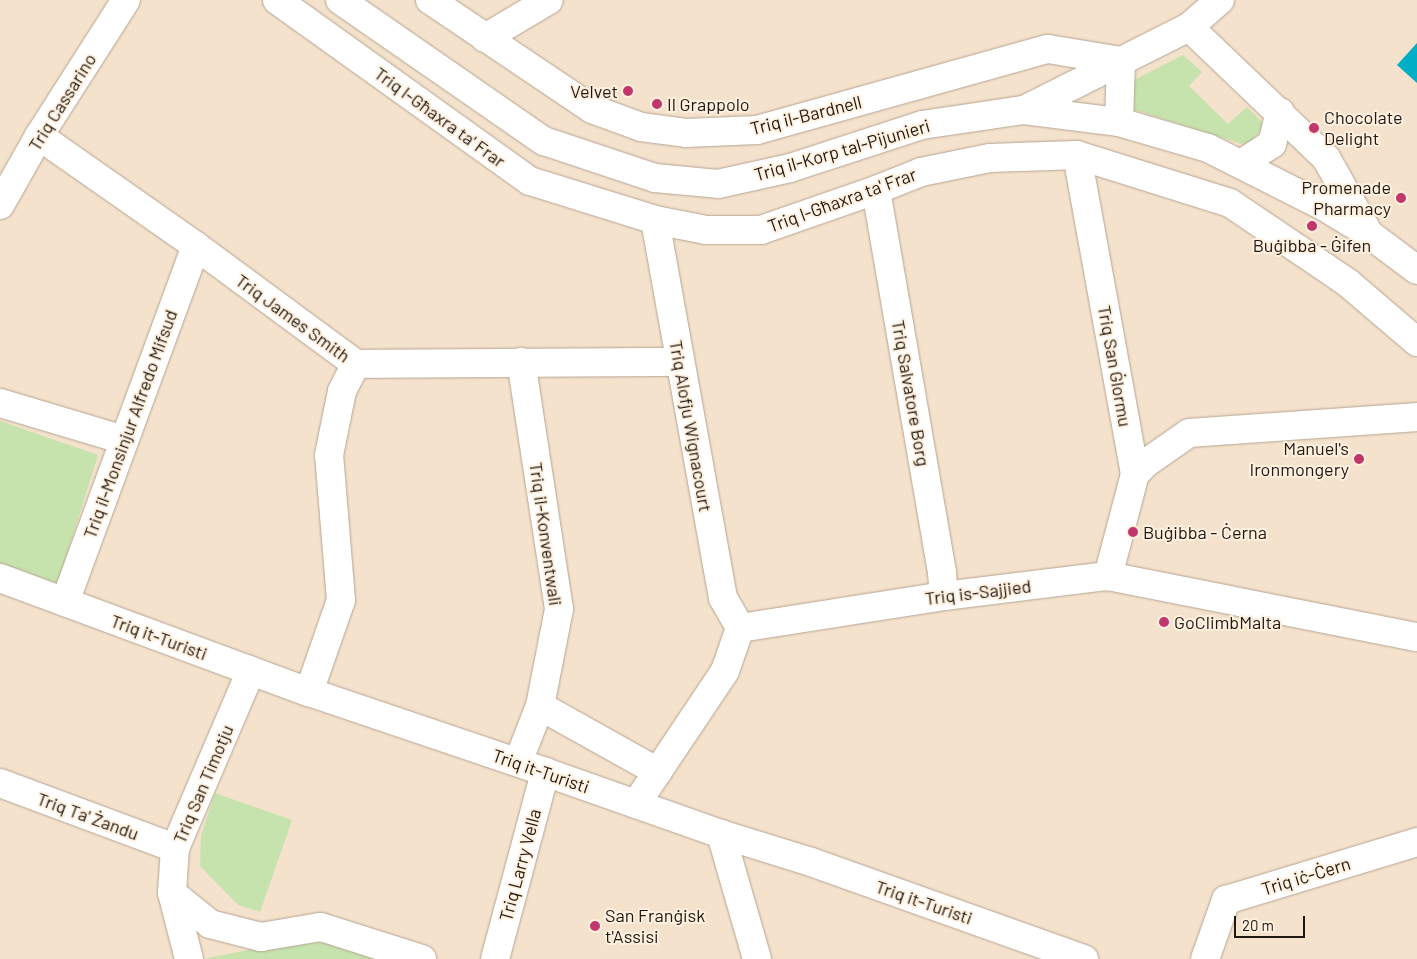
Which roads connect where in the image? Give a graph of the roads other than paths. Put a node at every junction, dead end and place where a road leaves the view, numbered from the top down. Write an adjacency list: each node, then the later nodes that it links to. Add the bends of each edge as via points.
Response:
1 (126, 0): 13 (street, Triq Cassarino)
2 (278, 0): 18 (street, Triq l-Għaxra ta' Frar, via 530,181)
3 (340, 0): 10 (street, Triq il-Korp tal-Pijunieri, via 544,141 655,178 718,184 790,168 922,125)
4 (430, 0): 8 (street, Triq il-Bardnell)
5 (549, 0): 8 (street)
6 (1220, 0): 7 (street)
7 (1189, 27): 9 (street); 11 (street, Triq il-Korp tal-Pijunieri)
8 (485, 38): 9 (street, Triq il-Bardnell, via 592,109 641,127 686,133 757,130 1048,49)
9 (1121, 61): 10 (street); 12 (street)
10 (1024, 110): 12 (street, Triq il-Korp tal-Pijunieri)
11 (1280, 112): 15 (street, via 1272,144); 19 (street, Triq il-Korp tal-Pijunieri, via 1326,158)
12 (1119, 122): 15 (street, Triq il-Korp tal-Pijunieri, via 1208,148)
13 (39, 136): 17 (street, Triq Cassarino); 20 (street, Triq James Smith)
14 (1077, 155): 16 (street, Triq l-Għaxra ta' Frar, via 990,158 921,172); 22 (street, Triq l-Għaxra ta' Frar, via 1230,204 1348,283); 29 (street, Triq San Ġlormu)
15 (1241, 164): 19 (street, Triq il-Korp tal-Pijunieri, via 1325,207)
16 (876, 190): 18 (street, Triq l-Għaxra ta' Frar, via 761,230 706,230); 32 (street, Triq Salvatore Borg)
17 (0, 205)
18 (655, 220): 24 (street, Triq Alofju Wignacourt)
19 (1369, 234): 21 (street, Triq il-Korp tal-Pijunieri)
20 (196, 246): 25 (street, Triq James Smith); 28 (street, Triq il-Monsinjur Alfredo Mifsud)
21 (1417, 270)
22 (1417, 342)
23 (521, 362): 24 (street, Triq James Smith); 25 (street, Triq James Smith); 38 (street, Triq il-Konventwali, via 558,609)
24 (679, 362): 34 (street, Triq Alofju Wignacourt, via 723,598)
25 (356, 364): 37 (street, via 342,390 329,454 341,600)
26 (0, 403): 28 (street)
27 (1417, 417): 29 (street, via 1189,433)
28 (124, 440): 33 (street, Triq il-Monsinjur Alfredo Mifsud)
29 (1135, 474): 30 (street, Triq San Ġlormu)
30 (1108, 576): 32 (street, Triq is-Sajjied); 35 (street, Triq is-Sajjied)
31 (0, 578): 33 (street, Triq it-Turisti)
32 (944, 596): 34 (street, Triq is-Sajjied)
33 (66, 602): 36 (street, Triq it-Turisti)
34 (740, 628): 41 (street, via 725,671)
35 (1417, 637)
36 (251, 671): 37 (street, Triq it-Turisti); 46 (street, Triq San Timotju)
37 (309, 692): 39 (street, Triq it-Turisti)
38 (540, 706): 39 (street, Triq il-Konventwali); 41 (street)
39 (518, 762): 40 (street, Triq it-Turisti)
40 (545, 772): 43 (street, Triq it-Turisti); 50 (street, Triq Larry Vella)
41 (658, 772): 43 (street)
42 (0, 783): 46 (street, Triq Ta' Żandu)
43 (636, 804): 44 (street, Triq it-Turisti)
44 (721, 834): 51 (street); 52 (street, Triq it-Turisti)
45 (1417, 842): 53 (street, Triq iċ-Ċern, via 1226,900)
46 (175, 848): 47 (street, Triq San Timotju)
47 (172, 893): 48 (street, Triq San Timotju); 49 (street, via 210,924 261,938 321,927)
48 (189, 959)
49 (422, 959)
50 (495, 959)
51 (757, 959)
52 (1084, 959)
53 (1205, 959)

